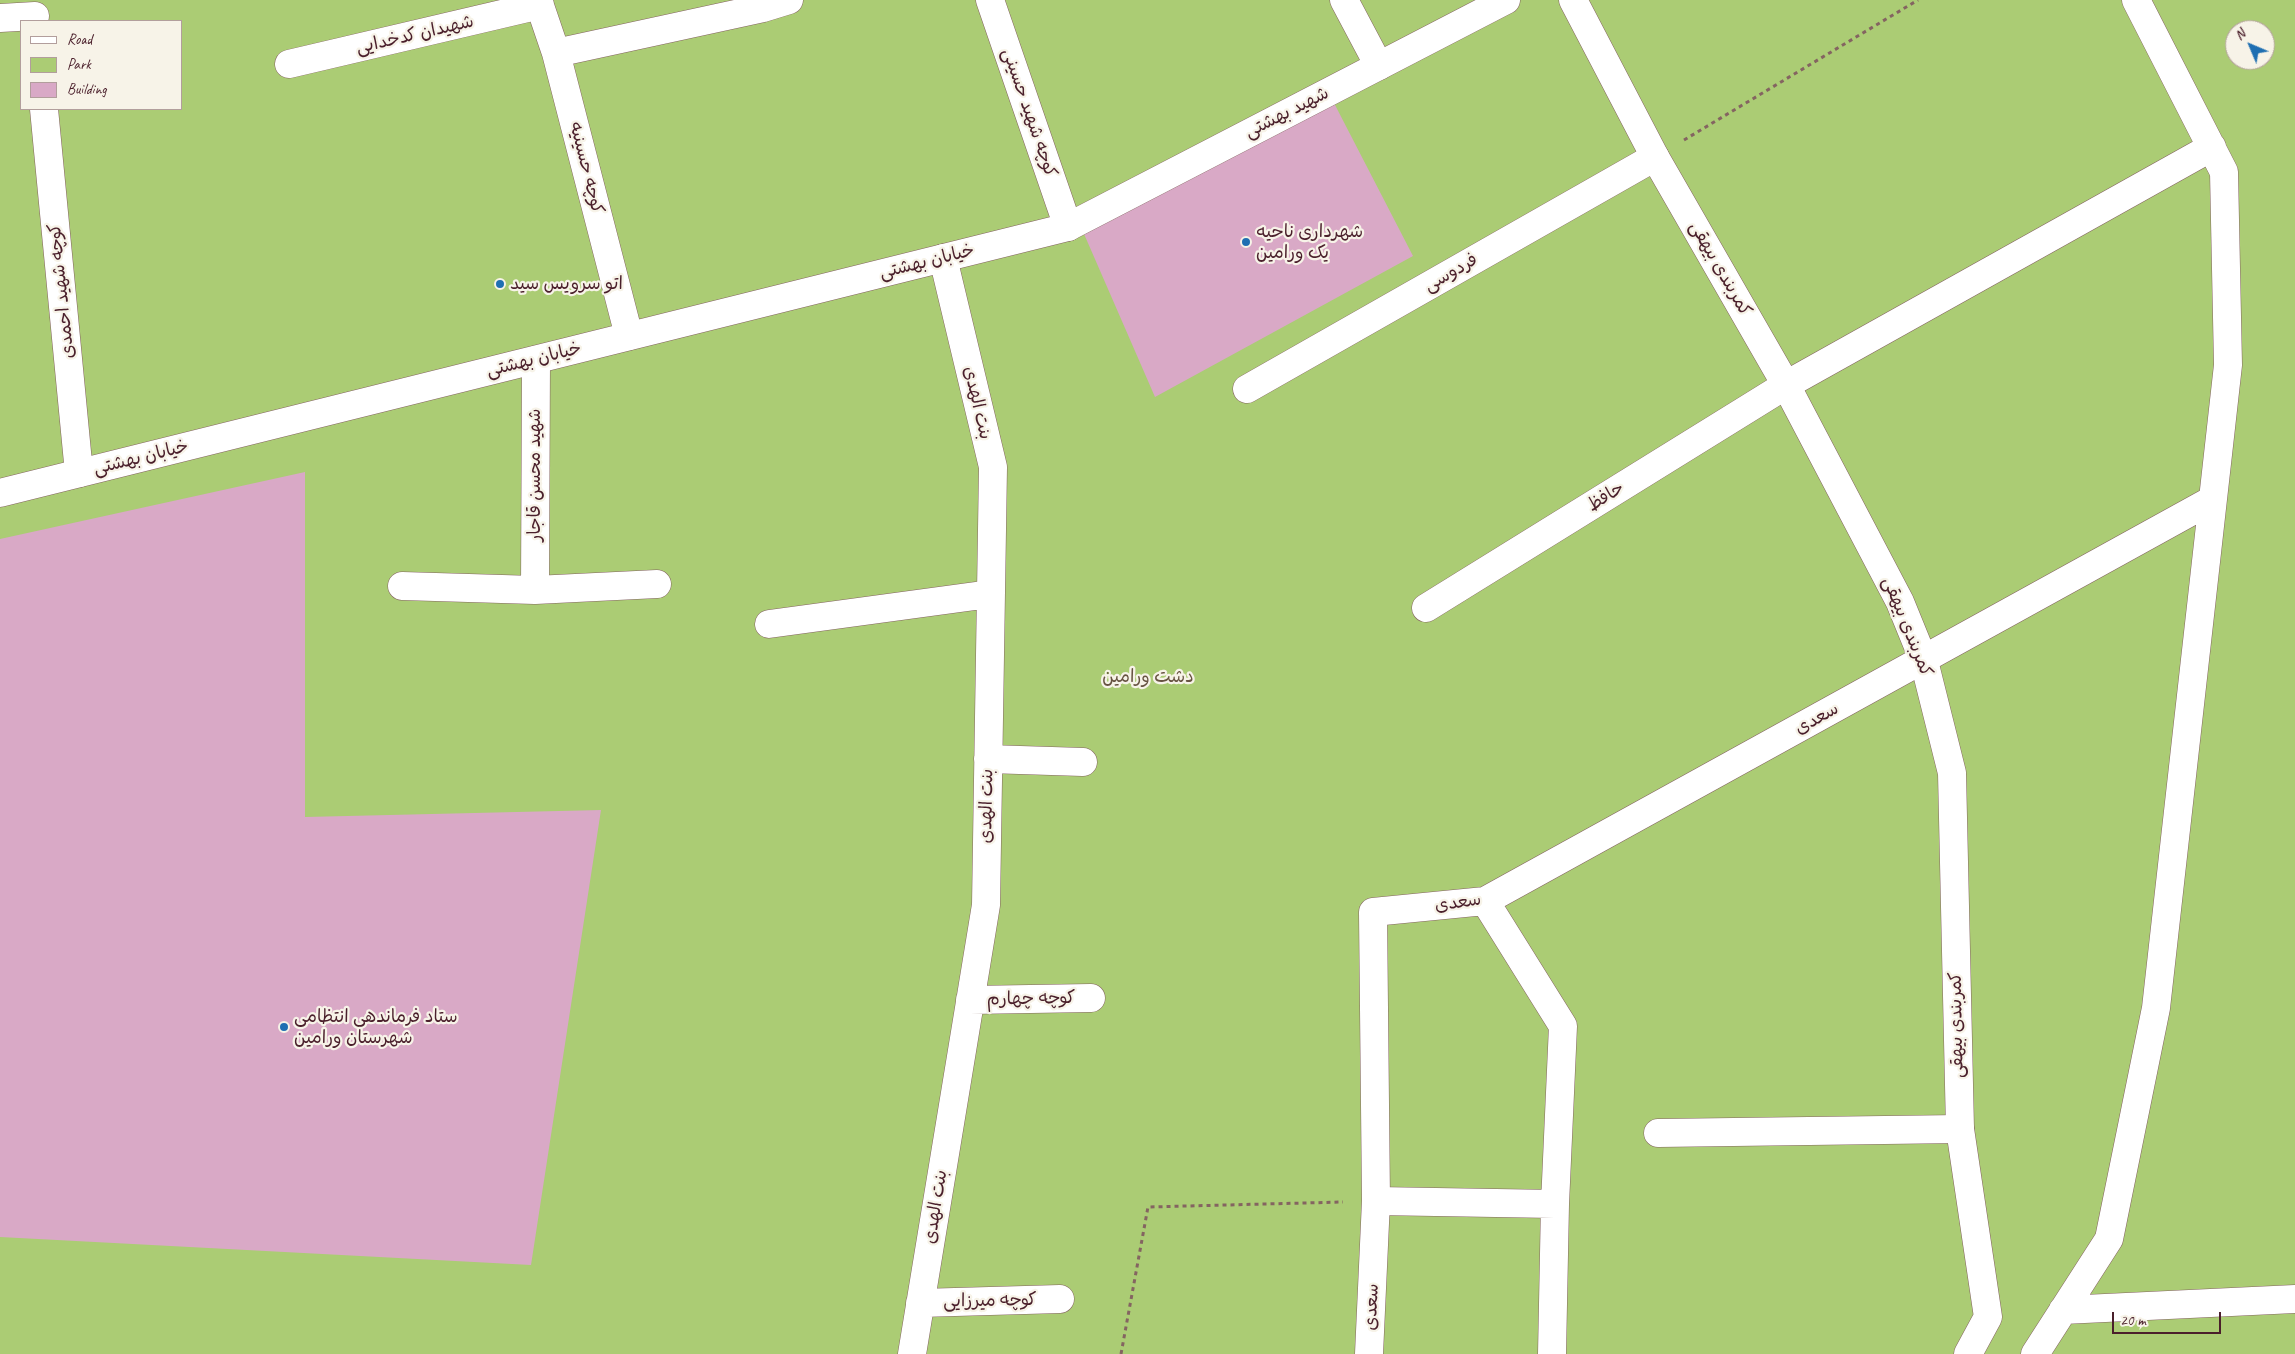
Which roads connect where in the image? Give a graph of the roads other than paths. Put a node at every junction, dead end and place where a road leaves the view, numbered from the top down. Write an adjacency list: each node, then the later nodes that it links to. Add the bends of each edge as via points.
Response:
1 (789, 0): 10 (street)
2 (990, 0): 16 (street, کوچه شهید حسینی)
3 (1344, 0): 12 (street)
4 (1506, 0): 12 (street, شهید بهشتی)
5 (1573, 0): 15 (street, کمربندی بیهقی)
6 (2136, 0): 14 (street)
7 (539, 2): 10 (street, کوچه حسینیه); 11 (street, شهیدان کدخدایی)
8 (36, 12): 9 (street)
9 (0, 18)
10 (556, 53): 18 (street, کوچه حسینیه)
11 (289, 64)
12 (1379, 66): 16 (street, شهید بهشتی)
13 (44, 110): 22 (street, کوچه شهید احمدی)
14 (2212, 147): 20 (street, حافظ); 24 (street, via 2224,172 2228,365)
15 (1655, 157): 20 (street, کمربندی بیهقی); 21 (street, فردوسی)
16 (1068, 227): 17 (street, خیابان بهشتی)
17 (943, 258): 18 (street, خیابان بهشتی); 28 (street, بنت الهدی, via 992,467)
18 (629, 336): 19 (street, خیابان بهشتی)
19 (536, 360): 22 (street, خیابان بهشتی); 27 (street, شهید محسن قاجار)
20 (1786, 385): 29 (street, حافظ); 31 (street, کمربندی بیهقی, via 1900,602)
21 (1247, 389)
22 (79, 473): 23 (street, خیابان بهشتی)
23 (0, 493)
24 (2212, 500): 31 (street, سعدی); 44 (street, via 2156,1008 2109,1239)
25 (657, 584): 27 (street)
26 (402, 586): 27 (street)
27 (535, 590)
28 (990, 594): 30 (street); 32 (street, بنت الهدی)
29 (1426, 608)
30 (768, 624)
31 (1924, 661): 34 (street, سعدی); 37 (street, کمربندی بیهقی, via 1952,773)
32 (988, 759): 33 (street); 36 (street, بنت الهدی, via 986,905)
33 (1083, 762)
34 (1484, 901): 39 (street, سعدی, via 1373,912); 40 (street, via 1563,1026)
35 (1091, 998): 36 (street, کوچه چهارم)
36 (970, 1000): 43 (street, بنت الهدی)
37 (1960, 1129): 38 (street); 48 (street, کمربندی بیهقی, via 1988,1317)
38 (1658, 1134)
39 (1376, 1201): 40 (street); 46 (street, سعدی)
40 (1555, 1204): 47 (street)
41 (1060, 1299): 43 (street, کوچه میرزایی)
42 (2295, 1299): 44 (street)
43 (920, 1303): 45 (street, بنت الهدی)
44 (2063, 1310): 49 (street)
45 (912, 1354)
46 (1369, 1354)
47 (1552, 1354)
48 (1968, 1354)
49 (2035, 1354)

